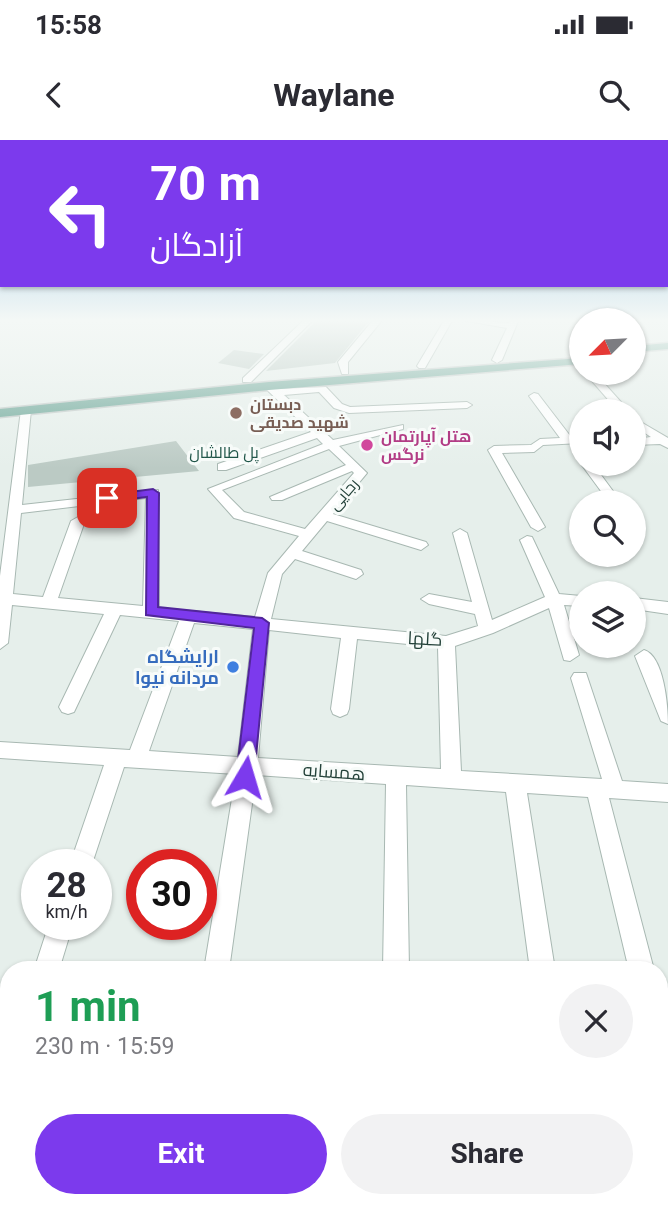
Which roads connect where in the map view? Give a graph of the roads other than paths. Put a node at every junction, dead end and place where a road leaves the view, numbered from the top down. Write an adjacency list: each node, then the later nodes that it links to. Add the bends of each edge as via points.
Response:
1 (259, 369): 7 (street)
2 (344, 369): 5 (street)
3 (406, 369): 6 (main road)
4 (441, 369): 6 (main road)
5 (345, 372): 6 (main road); 7 (main road)
6 (380, 373): 9 (main road)
7 (247, 380): 12 (main road)
8 (601, 385): 11 (street)
9 (273, 389): 13 (street, via 322,389 338,406 349,410); 14 (main road); 18 (street, رجایی)
10 (534, 396): 19 (street)
11 (613, 399)
12 (0, 404)
13 (467, 405)
14 (26, 410): 15 (main road); 27 (street)
15 (0, 413)
16 (399, 427): 23 (street)
17 (646, 429): 22 (street)
18 (320, 433): 23 (street, رجایی); 25 (street)
19 (569, 434)
20 (569, 440): 30 (street, via 494,450)
21 (646, 442): 22 (street)
22 (666, 442)
23 (332, 444): 24 (street, رجایی); 32 (street, via 214,489 239,515)
24 (355, 466): 26 (street); 28 (street, رجایی, via 361,473)
25 (222, 467)
26 (277, 497)
27 (14, 510): 37 (street); 46 (street, via 153,493)
28 (324, 516): 32 (street, رجایی); 34 (street)
29 (78, 521): 41 (street)
30 (538, 527)
31 (460, 533): 45 (street)
32 (309, 534): 35 (street, رجایی)
33 (527, 540): 39 (street)
34 (421, 545)
35 (292, 553): 36 (street); 48 (street, رجایی, via 275,573)
36 (356, 574)
37 (2, 599): 41 (street, گلها); 52 (street)
38 (429, 599): 45 (street)
39 (554, 599): 40 (street, گلها); 49 (street, گلها); 53 (street)
40 (569, 600)
41 (49, 602): 44 (street, گلها)
42 (646, 605): 43 (street)
43 (667, 607)
44 (115, 608): 46 (street, گلها); 56 (street)
45 (482, 610): 49 (street)
46 (151, 611): 47 (street, گلها)
47 (189, 615): 48 (street, گلها); 60 (street)
48 (262, 623): 50 (street, گلها); 61 (street, رجایی)
49 (487, 629): 51 (street, گلها)
50 (350, 632): 51 (street, گلها); 57 (street)
51 (446, 642): 63 (street)
52 (0, 643)
53 (569, 652)
54 (645, 658): 58 (street)
55 (580, 678): 65 (street)
56 (68, 707)
57 (341, 709)
58 (668, 716)
59 (0, 751): 60 (street, همسایه)
60 (127, 757): 61 (street, همسایه); 67 (street)
61 (247, 766): 62 (street, همسایه); 70 (street, رجایی)
62 (396, 776): 63 (street, همسایه); 71 (street)
63 (451, 779): 64 (street, همسایه)
64 (515, 784): 65 (street, همسایه); 72 (street)
65 (606, 789): 66 (street, همسایه); 73 (street)
66 (668, 793)
67 (87, 849)
68 (56, 940): 69 (street)
69 (49, 961)
70 (217, 961)
71 (396, 961)
72 (542, 961)
73 (640, 961)

